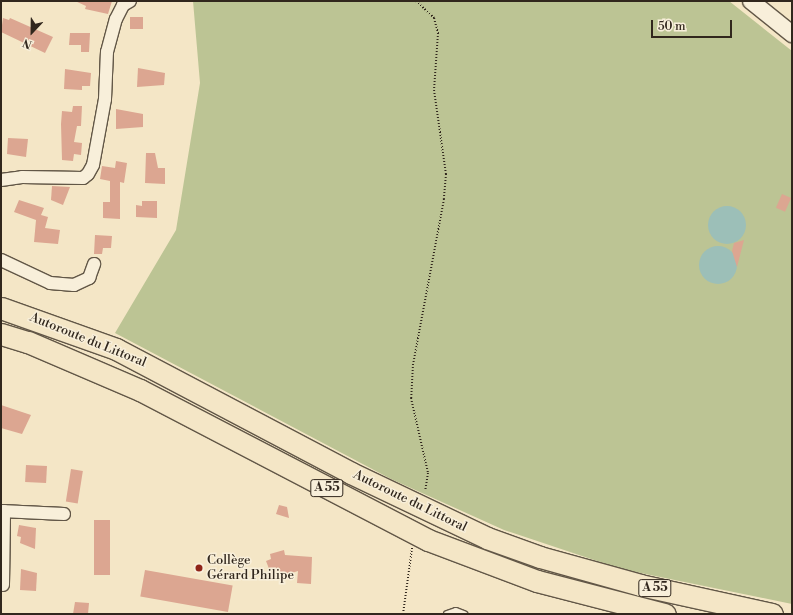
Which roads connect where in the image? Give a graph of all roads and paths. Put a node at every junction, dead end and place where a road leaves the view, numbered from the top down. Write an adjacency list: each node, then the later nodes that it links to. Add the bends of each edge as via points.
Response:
1 (130, 1): 5 (street, via 124,5 116,19 107,52 105,99 93,165 88,174 83,178 22,176)
2 (416, 1): 10 (path, via 434,18 438,33 434,90 446,174 444,199 412,364 411,398 428,473)
3 (751, 1): 4 (main road)
4 (792, 34)
5 (1, 180)
6 (1, 260): 7 (street, via 50,282 74,285 89,278)
7 (94, 264)
8 (1, 308): 19 (highway, Autoroute du Littoral / A 55, via 116,349 351,473 487,538 540,557 640,585)
9 (1, 334): 18 (highway, Autoroute du Littoral / A 55, via 28,342 140,390 428,540 537,582)
10 (424, 498)
11 (3, 511): 12 (street); 14 (street)
12 (64, 514)
13 (412, 548): 15 (path)
14 (3, 585)
15 (403, 614)
16 (447, 614): 17 (lane, via 456,611)
17 (464, 614)
18 (664, 614)
19 (772, 614)

